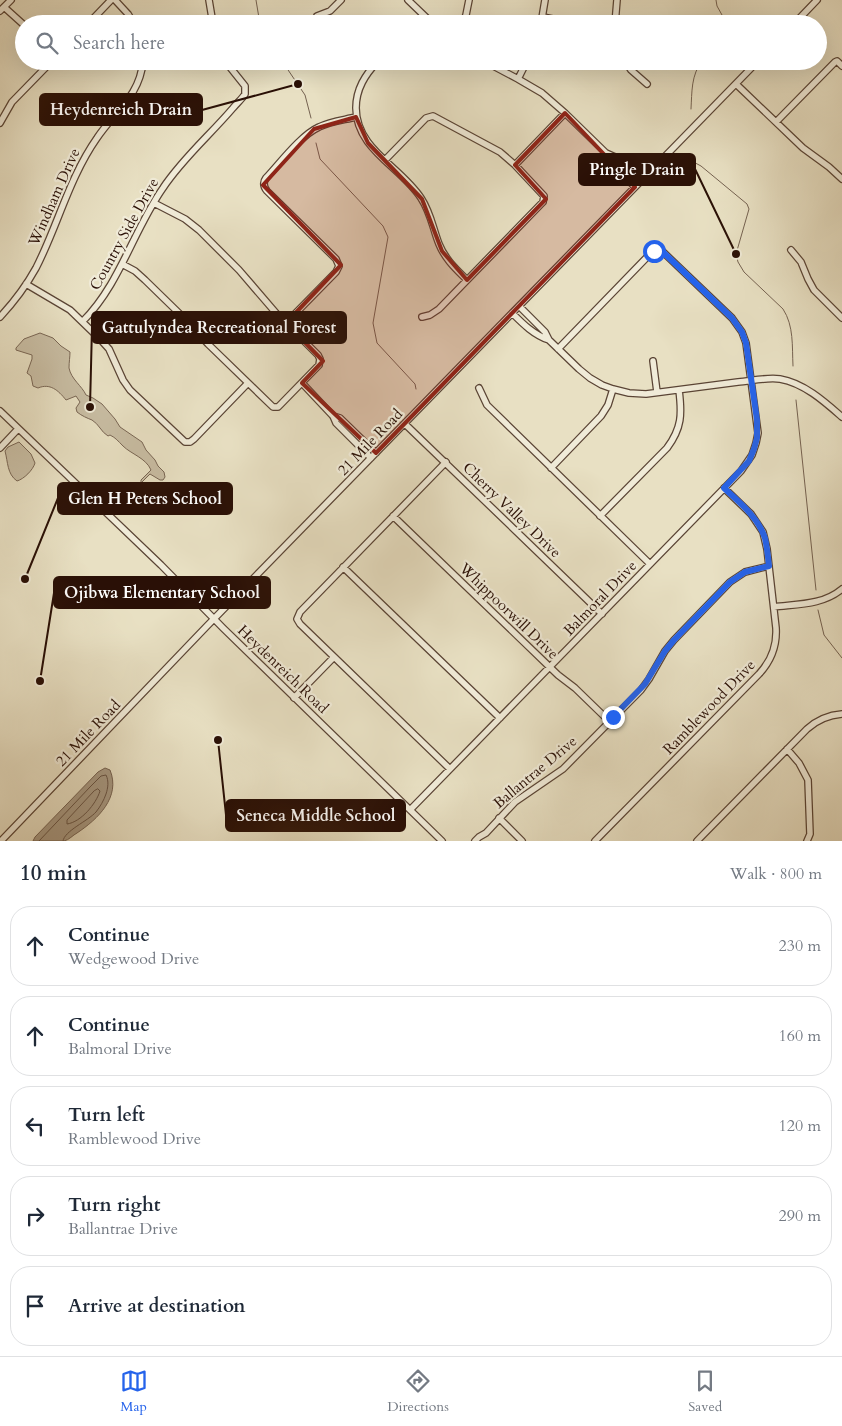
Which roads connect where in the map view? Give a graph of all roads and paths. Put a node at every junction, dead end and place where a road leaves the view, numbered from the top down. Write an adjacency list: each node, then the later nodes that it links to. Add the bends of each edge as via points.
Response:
1 (11, 0): 10 (street)
2 (113, 0): 11 (street); 12 (street)
3 (208, 0): 13 (street)
4 (341, 0): 14 (street, via 330,11)
5 (408, 0): 15 (street)
6 (469, 0): 16 (street)
7 (545, 0): 17 (street)
8 (616, 0): 18 (street)
9 (817, 0): 19 (street)
10 (2, 9): 20 (street)
11 (97, 15)
12 (129, 15)
13 (210, 15)
14 (320, 15)
15 (423, 15)
16 (466, 15)
17 (543, 15)
18 (615, 15)
19 (803, 15)
20 (15, 19)
21 (840, 63): 35 (street)
22 (43, 70): 36 (street, via 12,102)
23 (142, 70): 47 (street, Windham Drive, via 132,96 102,130 80,166 41,258)
24 (232, 70): 43 (street, Country Side Drive, via 245,86 243,97 174,172)
25 (370, 70): 34 (street, via 358,91)
26 (501, 70): 30 (street)
27 (522, 70): 30 (street)
28 (632, 70): 31 (street)
29 (749, 70): 32 (street, 21 Mile Road)
30 (518, 79): 33 (street, via 542,93)
31 (646, 84)
32 (736, 84): 35 (street); 41 (street, 21 Mile Road)
33 (565, 113): 37 (street); 39 (street)
34 (356, 117): 38 (street, via 364,138); 54 (street, via 326,124 309,133 263,184 339,266)
35 (776, 122): 40 (street, via 802,148)
36 (0, 123)
37 (606, 153): 41 (street, via 615,156); 42 (street)
38 (385, 160): 39 (street, via 430,116 486,143); 46 (street, via 418,193 442,251)
39 (515, 165): 46 (street, via 544,199)
40 (842, 179)
41 (641, 180): 42 (street, 21 Mile Road)
42 (635, 187): 48 (street, 21 Mile Road)
43 (154, 203): 45 (street, Country Side Drive); 54 (street, via 199,230)
44 (791, 250): 52 (street, via 801,262 814,290)
45 (122, 264): 53 (street, Country Side Drive, via 103,298); 59 (street, via 146,280)
46 (467, 280): 51 (street, via 436,312)
47 (26, 284): 50 (street, Windham Drive); 53 (street, via 65,306)
48 (519, 306): 49 (street, 21 Mile Road); 55 (street)
49 (512, 313): 55 (street, via 530,330); 68 (street, 21 Mile Road)
50 (0, 317)
51 (422, 317)
52 (842, 318)
53 (83, 321): 59 (street, via 109,349 130,390 181,440 194,439)
54 (286, 323): 60 (street, via 320,360 318,367)
55 (549, 340): 56 (street)
56 (558, 349): 58 (street, Balmoral Drive, via 651,253 658,250 739,327 746,343); 62 (street, via 590,378)
57 (653, 361): 64 (street)
58 (752, 381): 63 (street); 67 (street, via 779,379 796,384); 75 (street, Balmoral Drive, via 756,443 749,461)
59 (248, 383): 60 (street, via 276,407)
60 (302, 383): 66 (street)
61 (479, 388): 74 (street, via 487,405)
62 (613, 389): 64 (street, via 638,394); 74 (street, via 601,416)
63 (679, 390): 64 (street); 77 (street, via 680,420 674,437)
64 (657, 392)
65 (0, 411): 69 (street, Heydenreich Road)
66 (334, 416): 71 (street); 72 (street, via 336,423)
67 (842, 417)
68 (405, 424): 71 (street, 21 Mile Road); 73 (street, Cherry Valley Drive)
69 (18, 429): 70 (street); 84 (street, Heydenreich Road)
70 (0, 448)
71 (376, 453): 72 (street, 21 Mile Road)
72 (371, 458): 84 (street, 21 Mile Road)
73 (446, 462): 76 (street); 83 (street, Cherry Valley Drive)
74 (551, 468): 77 (street)
75 (724, 488): 78 (street, Balmoral Drive); 79 (street, Ramblewood Drive, via 758,523 765,538)
76 (394, 516): 80 (street); 86 (street, Whippoorwill Drive)
77 (600, 516): 78 (street)
78 (650, 564): 83 (street, Balmoral Drive)
79 (769, 566): 82 (street, Ramblewood Drive); 90 (street, Ballantrae Drive, via 745,572 730,582 674,640 645,684)
80 (343, 568): 85 (street, via 297,619); 89 (street)
81 (842, 588): 82 (street, via 814,602)
82 (774, 607): 101 (street, Ramblewood Drive, via 776,640 763,670)
83 (602, 614): 86 (street, Balmoral Drive)
84 (214, 619): 87 (street, Heydenreich Road); 96 (street, 21 Mile Road)
85 (334, 657): 87 (street); 92 (street)
86 (550, 667): 89 (street, Balmoral Drive); 90 (street, Whippoorwill Drive)
87 (294, 698): 93 (street, Heydenreich Road)
88 (842, 714): 91 (street, via 815,722)
89 (500, 718): 92 (street, Balmoral Drive)
90 (609, 722): 94 (street, Ballantrae Drive, via 563,768 515,802)
91 (787, 749): 102 (street); 103 (street, via 808,780 810,834)
92 (450, 769): 93 (street, Balmoral Drive)
93 (410, 810): 97 (street, Heydenreich Road)
94 (499, 818): 95 (street, Ballantrae Drive); 100 (street)
95 (486, 833): 98 (street, Ballantrae Drive); 99 (street, Ballantrae Drive)
96 (1, 841)
97 (442, 841)
98 (475, 841)
99 (484, 841)
100 (522, 841)
101 (596, 841)
102 (697, 841)
103 (807, 841)

